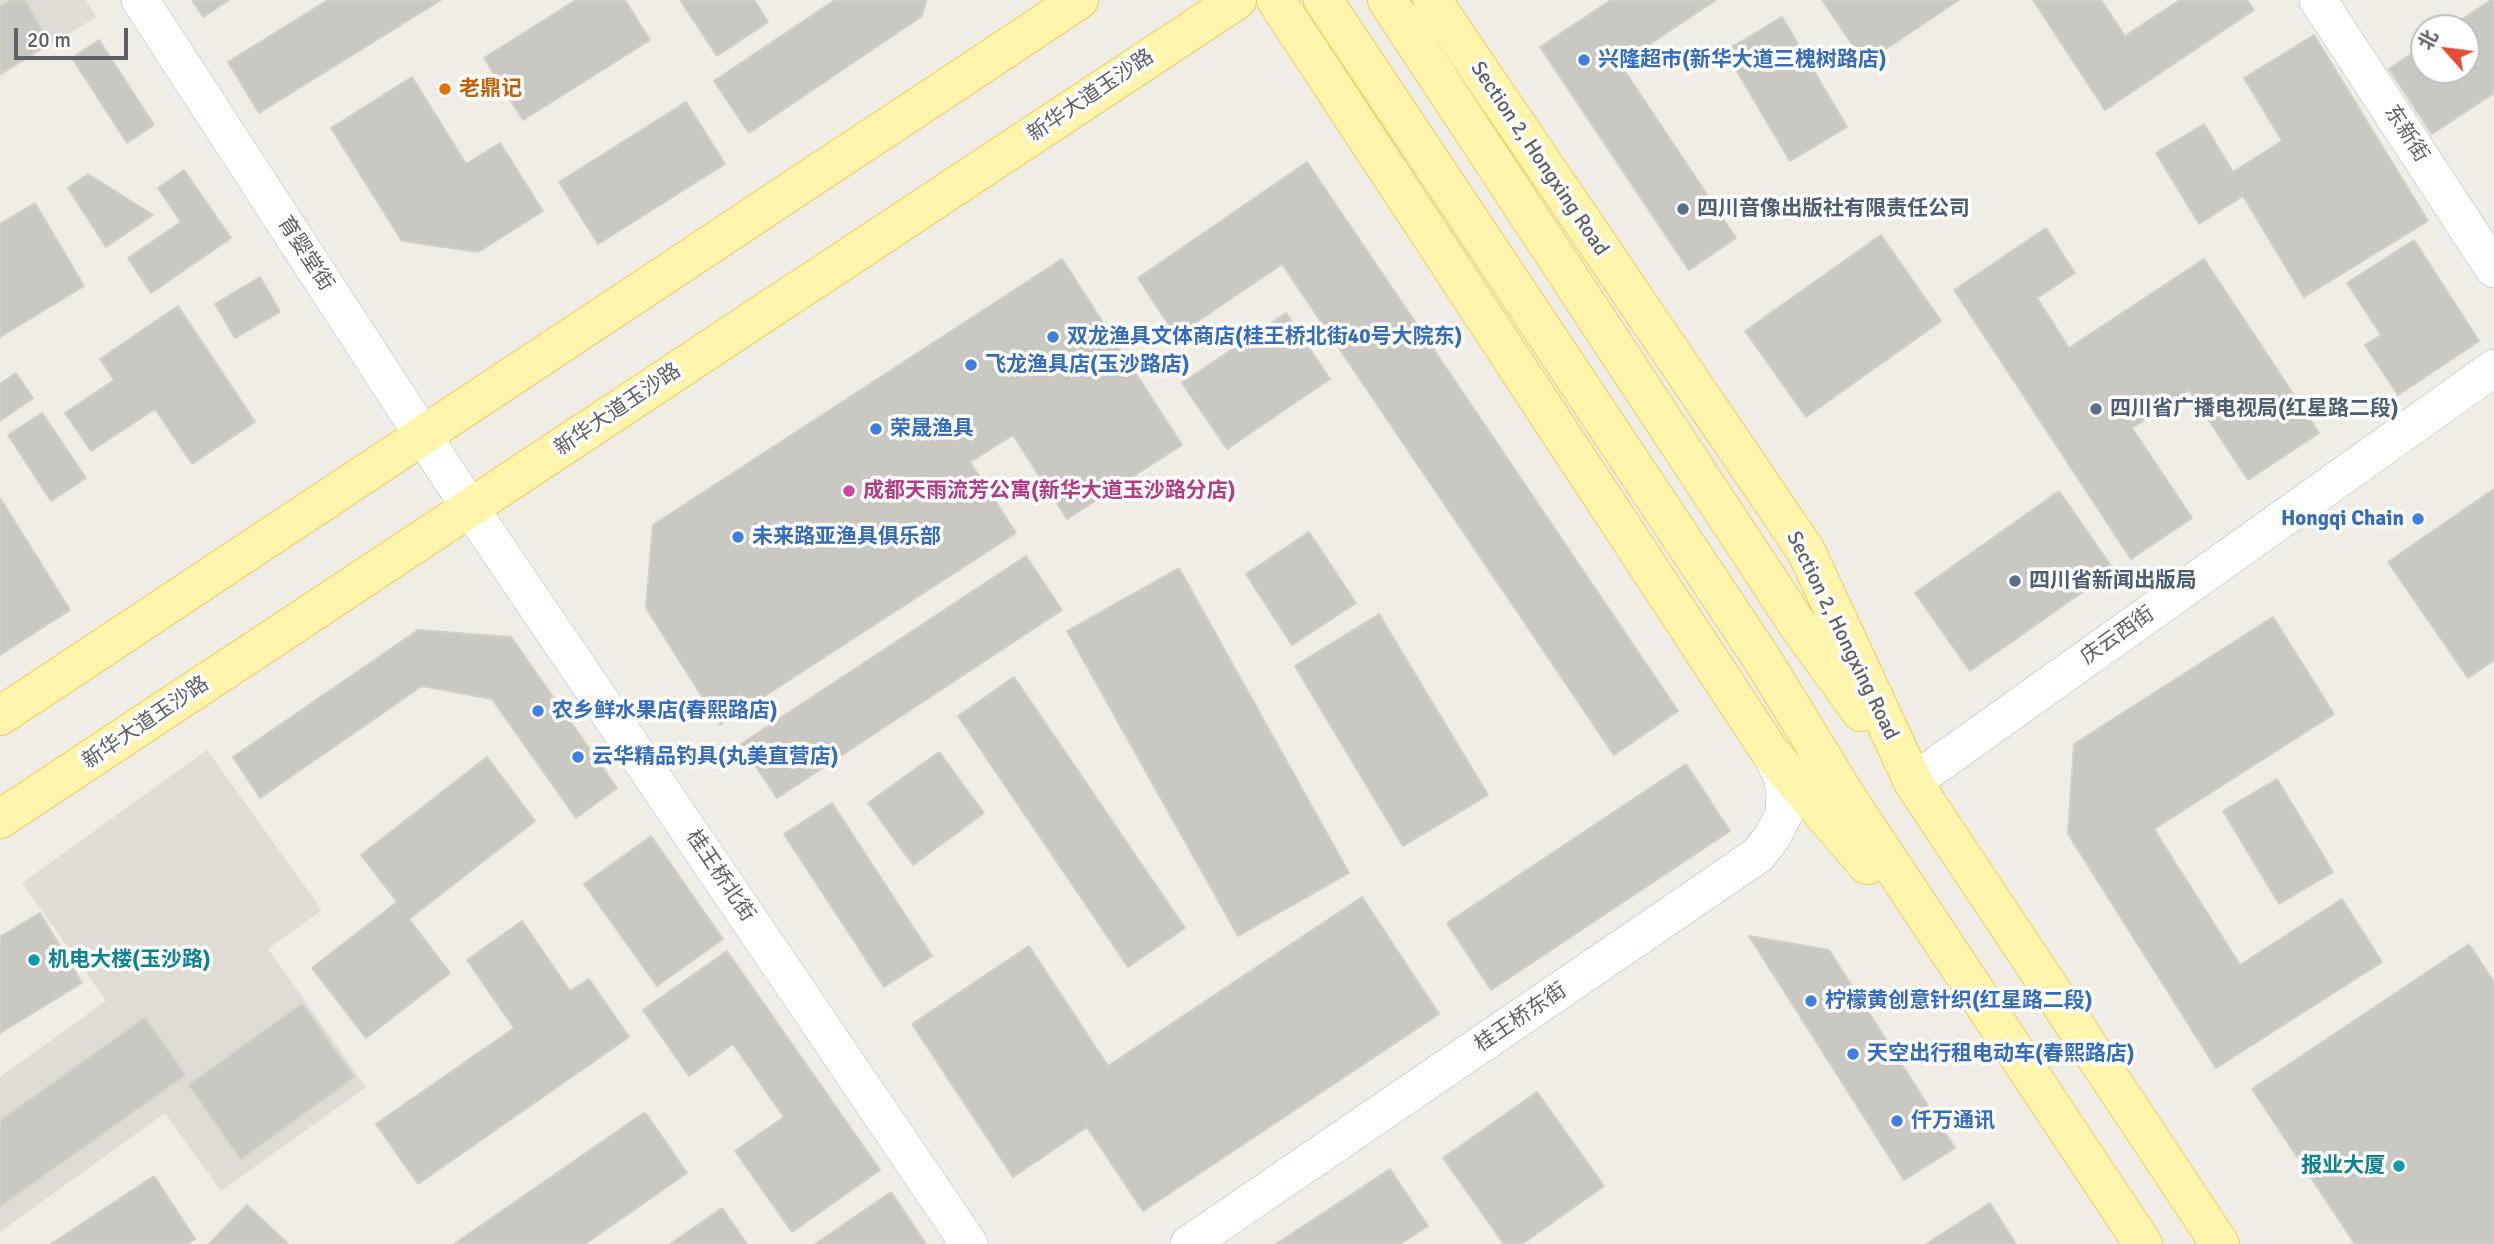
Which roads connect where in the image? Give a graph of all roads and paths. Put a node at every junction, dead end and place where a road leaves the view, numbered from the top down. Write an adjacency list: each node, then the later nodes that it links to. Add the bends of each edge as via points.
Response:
1 (141, 0): 11 (street, 育婴堂街)
2 (1079, 0): 11 (main road)
3 (1237, 0): 12 (main road, 新华大道玉沙路)
4 (1276, 0): 14 (main road)
5 (1323, 0): 17 (main road, via 1764,662)
6 (1387, 0): 15 (main road, via 1798,625)
7 (1432, 0): 15 (main road, Section 2, Hongxing Road, via 1806,551)
8 (2318, 0): 9 (street, 东新街)
9 (2494, 269)
10 (2494, 368): 15 (street, 庆云西街)
11 (423, 435): 12 (street, 育婴堂街); 13 (main road)
12 (470, 508): 16 (main road, 新华大道玉沙路); 18 (street, 桂王桥北街)
13 (0, 716)
14 (1770, 752): 17 (main road); 19 (street, 桂王桥东街, via 1782,777 1784,814 1758,855)
15 (1913, 782): 21 (main road, Section 2, Hongxing Road)
16 (0, 819)
17 (1978, 995): 20 (main road)
18 (969, 1244)
19 (1189, 1244)
20 (2143, 1244)
21 (2220, 1244)

